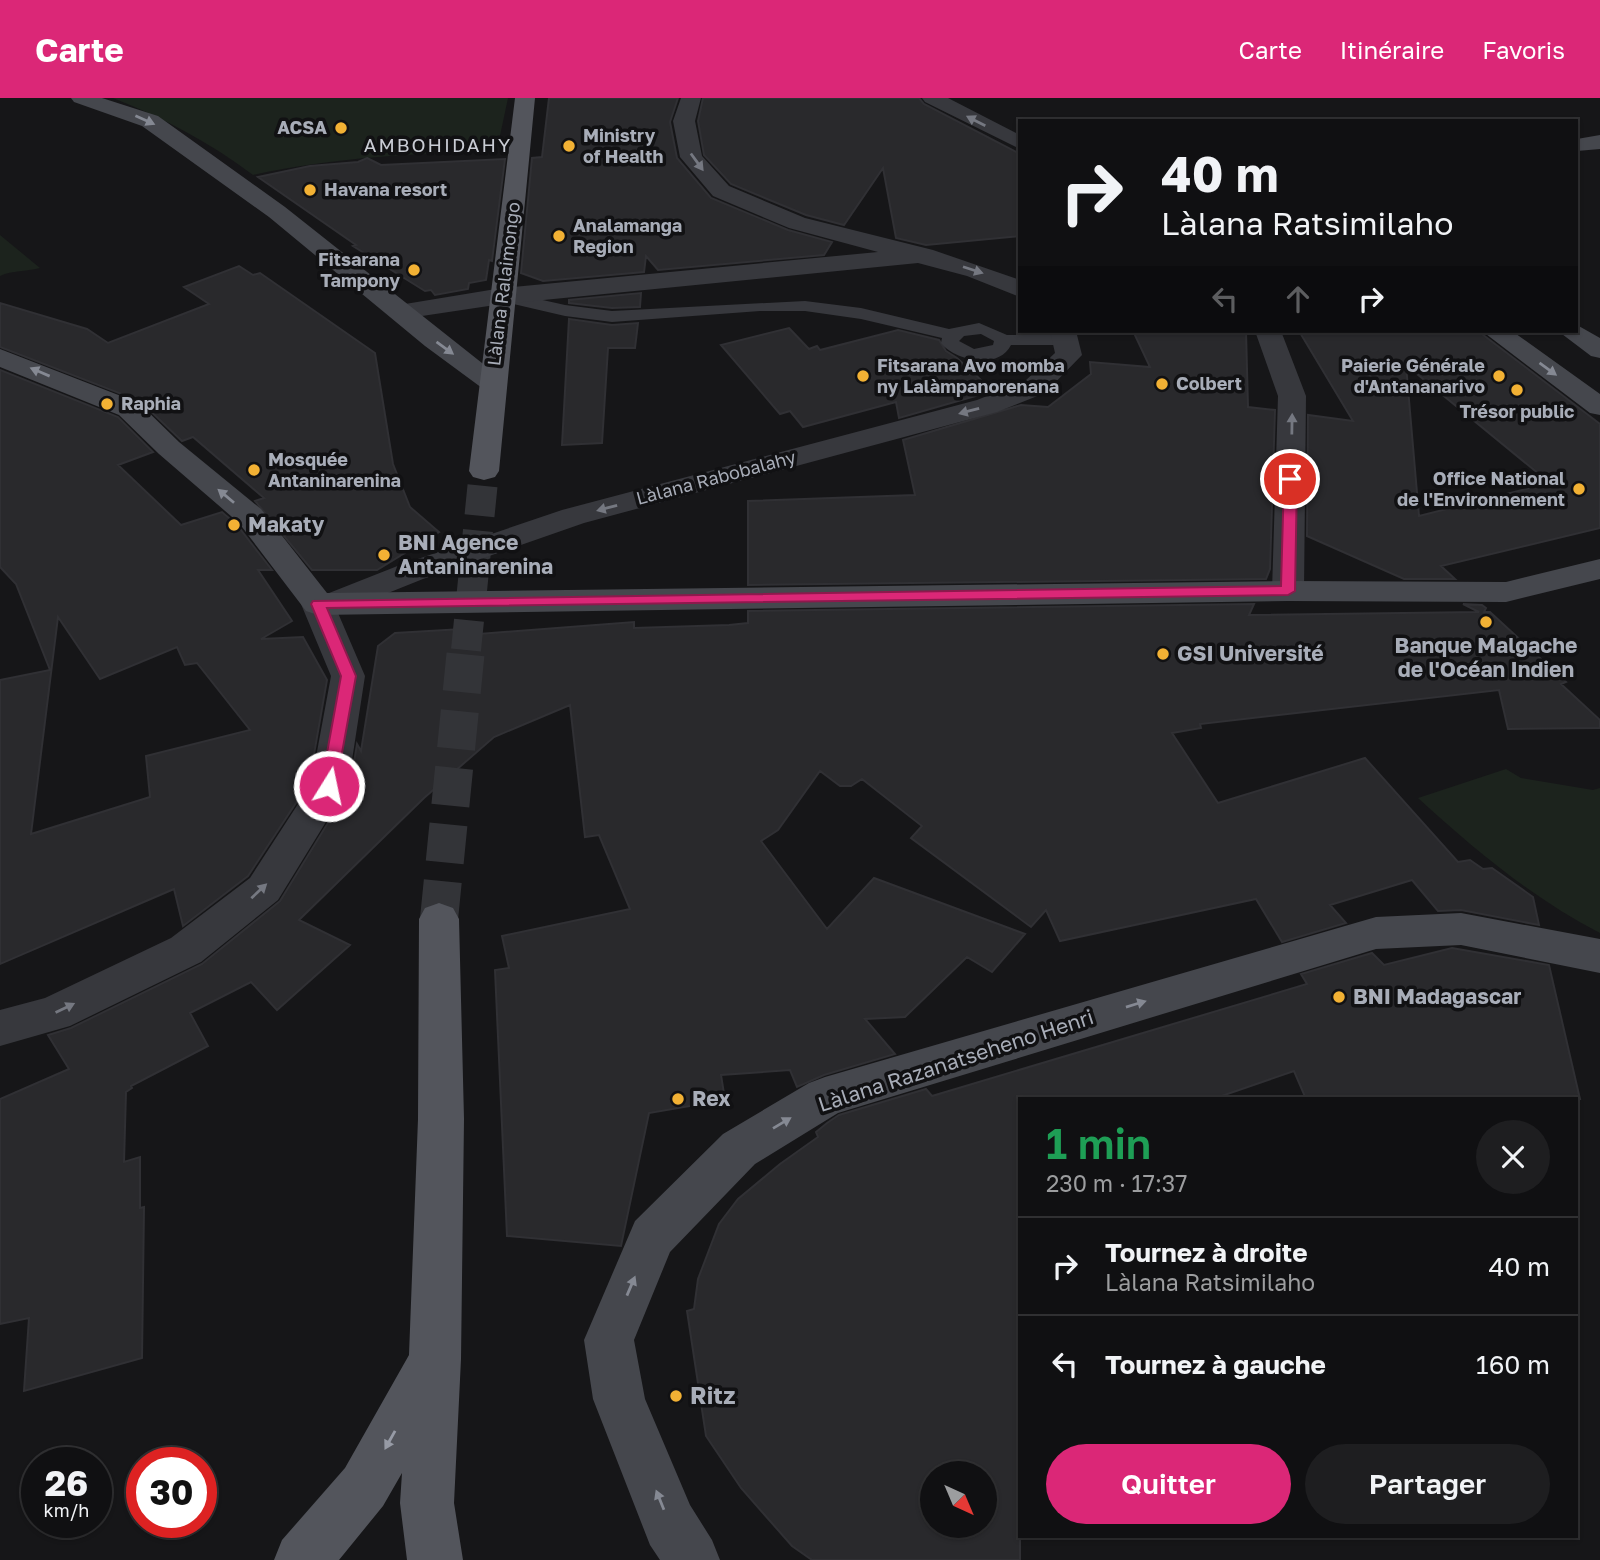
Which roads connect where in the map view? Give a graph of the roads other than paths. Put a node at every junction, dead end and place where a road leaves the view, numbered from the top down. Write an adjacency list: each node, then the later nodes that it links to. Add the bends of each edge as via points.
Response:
1 (81, 98): 11 (street, one-way to 11, via 150,121)
2 (525, 98): 10 (main road, Làlana Ralaimongo)
3 (691, 98): 8 (street, one-way to 8, via 684,121 691,157 721,191 797,223)
4 (932, 98): 5 (street, one-way to 4)
5 (1018, 142)
6 (1600, 142): 7 (street)
7 (1578, 145)
8 (924, 255): 9 (street, one-way to 9); 10 (street)
9 (1018, 288)
10 (502, 296): 11 (street); 15 (lane, via 577,313 629,317 740,306 803,306 854,311); 20 (main road, Làlana Ralaimongo)
11 (402, 311): 20 (street, one-way to 20)
12 (1269, 333): 24 (street, one-way to 12, via 1292,396)
13 (1498, 333): 21 (street, one-way to 21)
14 (1574, 333): 18 (street)
15 (951, 335): 17 (lane, via 979,328 995,332); 17 (lane, via 950,343 958,351 973,355 990,354 1001,348)
16 (1064, 335): 17 (lane); 25 (street, Làlana Rabobalahy, one-way to 25, via 1069,355 1035,387 987,406 579,515)
17 (1003, 340)
18 (1600, 350)
19 (0, 357): 25 (street, one-way to 19, via 250,516 129,409)
20 (492, 382): 22 (main road, Làlana Ralaimongo)
21 (1600, 407)
22 (484, 471)
23 (1600, 569): 24 (street, via 1506,592)
24 (1288, 591): 25 (street)
25 (325, 604): 28 (street, one-way to 25, via 55,1013 186,950 264,889 329,786 348,676)
26 (439, 919): 29 (main road)
27 (1600, 956): 32 (street, Làlana Razanatseheno Henri, one-way to 27, via 670,1525 619,1399 609,1340 652,1237 739,1149 825,1097 1376,933 1461,929)
28 (0, 1028)
29 (435, 1359): 30 (main road, one-way to 30, via 364,1487); 31 (main road, via 427,1503)
30 (302, 1560)
31 (435, 1560)
32 (692, 1560)

